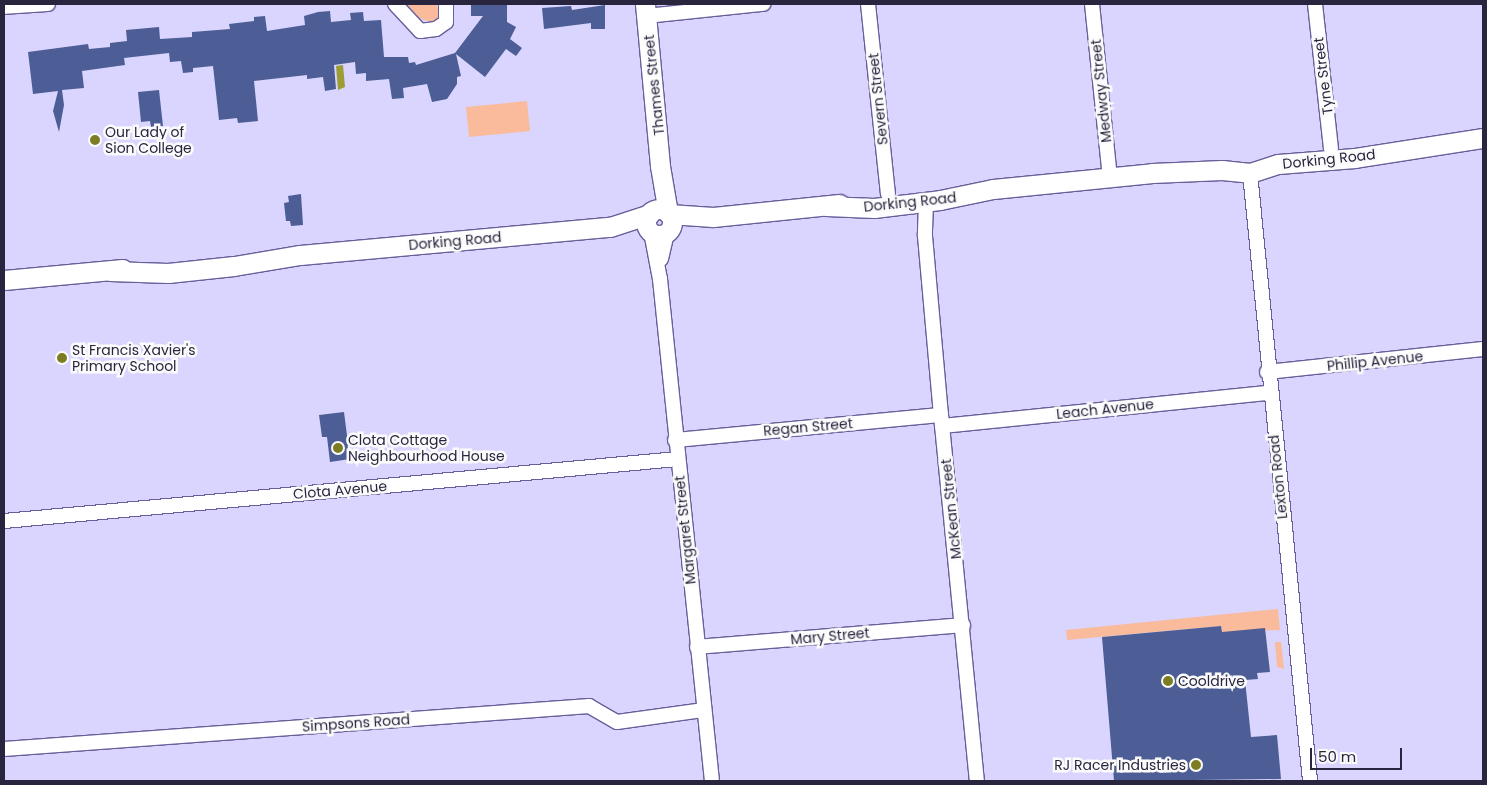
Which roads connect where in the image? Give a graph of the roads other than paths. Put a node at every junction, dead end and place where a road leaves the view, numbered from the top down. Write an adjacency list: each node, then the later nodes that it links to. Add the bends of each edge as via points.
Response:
1 (48, 4): 8 (street)
2 (395, 4): 3 (street, via 420,30 436,29 446,22)
3 (446, 4)
4 (763, 4): 9 (street)
5 (868, 4): 17 (street, Severn Street)
6 (1092, 4): 15 (street, Medway Street)
7 (1315, 4): 12 (street, Tyne Street)
8 (4, 8)
9 (646, 10): 20 (main road, Thames Street, via 660,166)
10 (1478, 140): 11 (main road, Dorking Road)
11 (1417, 147): 12 (main road, Dorking Road); 14 (main road, Dorking Road, via 1355,158 1278,164)
12 (1331, 149): 13 (main road, Dorking Road, via 1274,154 1250,162 1213,160)
13 (1152, 173): 14 (main road, Dorking Road, via 1222,170); 15 (main road, Dorking Road)
14 (1250, 174): 23 (street, Lexton Road)
15 (1110, 178): 16 (main road, Dorking Road)
16 (993, 189): 17 (main road, Dorking Road); 18 (main road, Dorking Road)
17 (888, 194): 19 (main road, Dorking Road)
18 (922, 203): 19 (main road, Dorking Road, via 874,208); 25 (street, McKean Street)
19 (826, 206): 20 (main road, Dorking Road)
20 (659, 223): 21 (main road, Dorking Road, via 216,262 168,273 110,271); 26 (street, Margaret Street, via 660,280)
21 (4, 280)
22 (1483, 349): 23 (street, Phillip Avenue)
23 (1267, 372): 24 (street, Lexton Road)
24 (1269, 393): 25 (street, Leach Avenue); 35 (street, Lexton Road)
25 (941, 421): 26 (street, Regan Street); 29 (street, McKean Street)
26 (675, 440): 27 (street, Margaret Street)
27 (677, 460): 28 (street, Clota Avenue); 30 (street, Margaret Street)
28 (4, 521)
29 (963, 625): 30 (street, Mary Street); 34 (street, McKean Street)
30 (697, 647): 31 (street, Margaret Street)
31 (704, 710): 32 (street, Simpsons Road, via 618,722 589,706); 33 (street, Margaret Street)
32 (4, 749)
33 (712, 781)
34 (977, 781)
35 (1310, 781)

